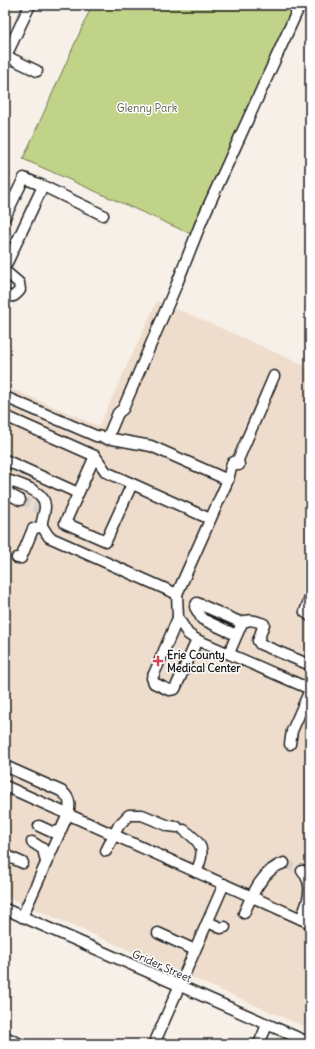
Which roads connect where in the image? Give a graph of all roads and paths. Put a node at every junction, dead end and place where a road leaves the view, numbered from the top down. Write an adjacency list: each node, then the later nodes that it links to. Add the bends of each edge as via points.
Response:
1 (30, 5): 3 (street)
2 (300, 5): 18 (street, via 211,200 122,411 123,415)
3 (5, 57): 4 (street)
4 (37, 71)
5 (43, 186): 6 (street); 7 (street, via 24,178); 8 (street)
6 (103, 216)
7 (5, 217)
8 (9, 250): 9 (street)
9 (5, 267)
10 (5, 271): 11 (street, via 19,283 20,290 15,296)
11 (5, 295)
12 (274, 376): 22 (street, via 238,460 232,463)
13 (5, 397): 14 (street)
14 (19, 402): 15 (street, via 17,415); 16 (street)
15 (10, 417): 17 (street)
16 (58, 420): 17 (street, via 56,432); 18 (street)
17 (52, 435): 19 (street)
18 (110, 439): 22 (street, via 151,446)
19 (95, 456): 24 (street, via 106,472); 25 (street)
20 (5, 460): 25 (street)
21 (5, 479): 28 (street, via 41,496 45,503 42,510)
22 (228, 480): 27 (street)
23 (5, 483): 26 (street, via 9,494)
24 (132, 484): 25 (street, via 106,542 65,523); 27 (street)
25 (78, 492)
26 (20, 500)
27 (210, 519): 30 (street)
28 (42, 526): 29 (street, via 34,530 21,558); 30 (street, via 50,537)
29 (17, 558)
30 (177, 594): 33 (street)
31 (310, 598): 32 (street, via 305,612)
32 (310, 616)
33 (178, 618): 36 (street, via 188,634); 36 (street, via 152,678 154,683 169,690 175,689)
34 (242, 623): 35 (street); 35 (street, via 197,603 195,608 202,620); 38 (street, via 249,620 264,624 258,641 260,644)
35 (236, 635): 37 (street)
36 (197, 640): 37 (street)
37 (228, 653): 39 (street)
38 (310, 666)
39 (310, 690): 40 (street, via 292,731)
40 (290, 744)
41 (5, 766): 43 (street, via 64,793 70,802)
42 (5, 786): 43 (street)
43 (68, 814): 45 (street); 46 (street)
44 (39, 826): 45 (street, via 52,832)
45 (60, 831): 50 (street)
46 (114, 835): 48 (street); 54 (street); 54 (street, via 123,819 134,814 180,830 199,843 202,851)
47 (32, 842): 50 (street, via 43,849)
48 (106, 851)
49 (5, 855): 51 (street)
50 (46, 862): 59 (street)
51 (23, 863)
52 (284, 863): 56 (street, via 268,872)
53 (302, 871): 61 (street, via 310,884)
54 (196, 872): 55 (street)
55 (224, 884): 56 (street); 60 (street)
56 (252, 897): 58 (street); 61 (street)
57 (5, 909): 59 (street, Grider Street)
58 (244, 914)
59 (22, 916): 65 (street, Grider Street)
60 (209, 920): 62 (street); 64 (street)
61 (305, 921)
62 (225, 927)
63 (162, 935): 64 (street, via 181,938)
64 (196, 948): 65 (street)
65 (180, 986): 66 (street, Grider Street); 70 (street)
66 (267, 1024): 68 (street, Grider Street); 71 (street)
67 (5, 1037): 69 (street)
68 (310, 1043)
69 (20, 1044)
70 (154, 1044)
71 (259, 1044)

